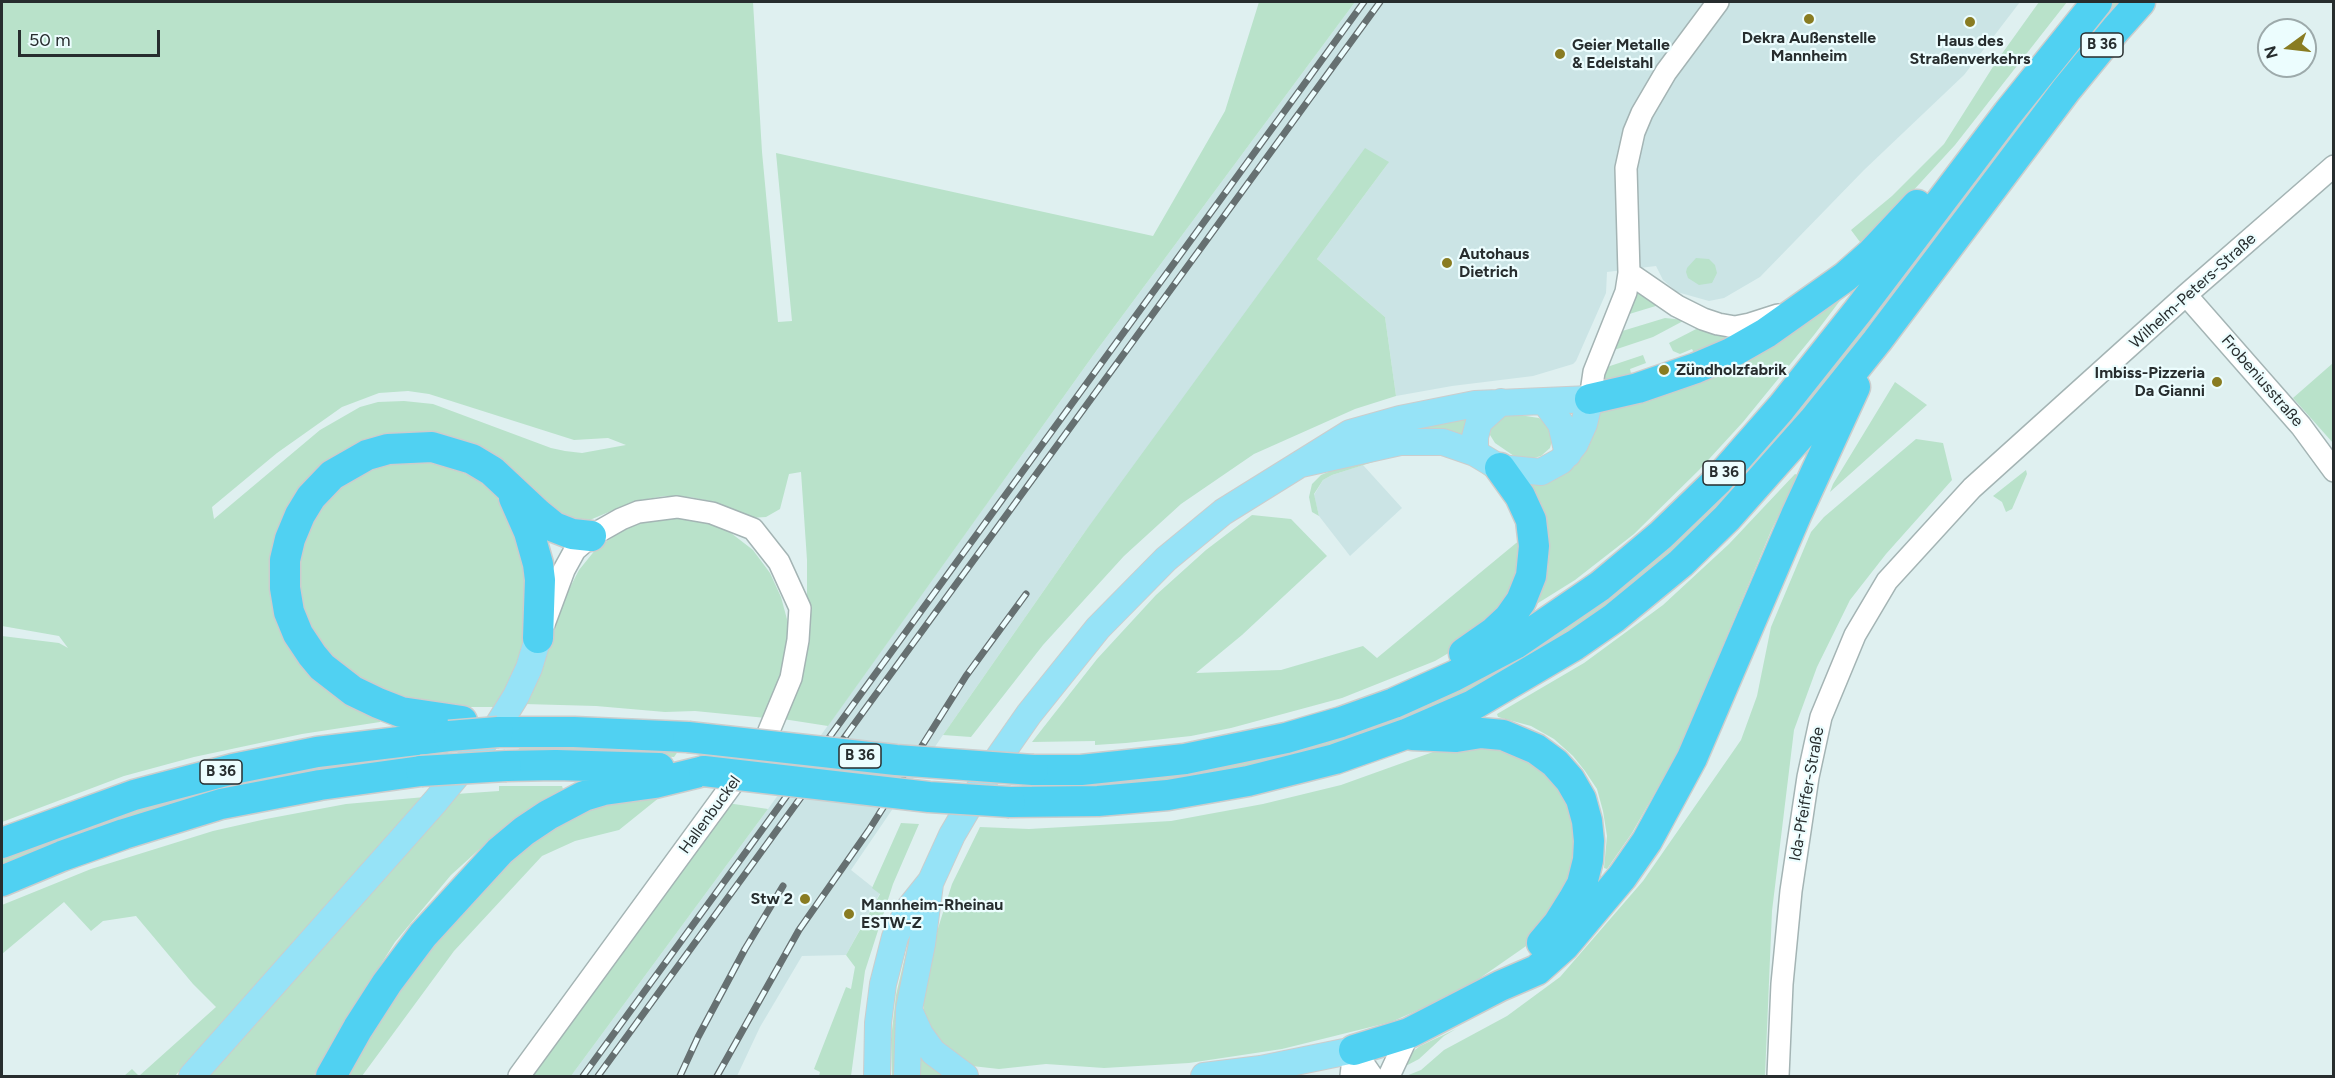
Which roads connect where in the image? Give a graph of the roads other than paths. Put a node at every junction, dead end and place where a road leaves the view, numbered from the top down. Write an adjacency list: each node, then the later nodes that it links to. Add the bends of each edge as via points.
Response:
1 (1718, 2): 6 (street, via 1666,72 1634,132 1626,168)
2 (2097, 2): 4 (highway, B 36)
3 (2140, 2): 9 (highway, B 36, via 2066,90)
4 (1977, 155): 8 (highway, via 1923,197 1898,227); 20 (highway, B 36, via 1781,408 1717,481 1661,536 1600,586 1515,644)
5 (2334, 166): 7 (street, Wilhelm-Peters-Straße)
6 (1629, 273): 8 (street, via 1677,306 1718,324 1750,324); 10 (street, via 1626,292)
7 (2186, 295): 15 (street, Frobeniusstraße, via 2301,426); 16 (street, Wilhelm-Peters-Straße)
8 (1807, 306): 10 (highway, via 1731,353 1696,368 1638,388)
9 (1885, 331): 22 (highway, B 36, via 1774,466 1681,563 1575,645 1473,705); 27 (highway, via 1797,513 1670,801 1622,877 1564,946 1537,970)
10 (1573, 393): 11 (main road); 12 (main road, via 1562,424); 12 (main road, via 1580,435)
11 (1501, 402): 13 (main road, via 1479,422 1475,437); 14 (main road, via 1453,407 1350,433)
12 (1568, 454): 13 (main road, via 1541,472)
13 (1488, 461): 14 (main road, via 1443,442 1400,442); 20 (highway, via 1520,496 1531,520 1531,576 1521,602 1494,632)
14 (1301, 464): 26 (main road, via 1223,512 1167,559 1098,628 992,767 952,835)
15 (2334, 471)
16 (1972, 488): 41 (street, Ida-Pfeiffer-Straße, via 1887,581 1855,635 1821,717 1791,891)
17 (510, 489): 18 (highway, via 554,527); 19 (highway, via 538,564); 21 (highway, via 472,459 432,447 388,449 367,455 332,475 311,497 290,539 285,560 289,612 298,634 322,667 353,692)
18 (591, 536): 19 (street, via 575,550 564,570); 35 (street, Hallenbuckel, via 638,512 677,507 712,513 753,530 779,562 800,608 798,640 791,678 766,738)
19 (538, 638): 33 (main road, via 529,668 498,725)
20 (1394, 703): 21 (highway, B 36, bridge, via 1234,751 1082,770 941,765 688,737)
21 (456, 729): 24 (highway, B 36, via 241,767 135,795)
22 (1407, 734): 23 (highway, B 36, bridge, via 1335,759 1248,781 1168,795 1098,801 1010,802 929,797 704,771); 27 (highway, via 1456,737 1481,733 1520,740 1555,763 1581,799 1590,841 1581,884 1548,937)
23 (660, 775): 25 (highway, B 36, bridge, via 556,765 506,766 421,771 320,785 221,804 124,834); 34 (highway, via 584,796 548,815 500,851 415,945 370,1010)
24 (2, 843)
25 (2, 881)
26 (931, 881): 28 (main road); 32 (main road, via 907,911 895,937 883,984)
27 (1500, 986): 29 (highway)
28 (909, 1009): 36 (main road); 37 (main road, via 933,1052)
29 (1409, 1033): 30 (highway); 40 (street)
30 (1352, 1063): 31 (main road); 39 (street)
31 (1269, 1073): 38 (main road)
32 (877, 1075)
33 (192, 1077)
34 (331, 1077)
35 (519, 1077)
36 (907, 1077)
37 (966, 1077)
38 (1204, 1077)
39 (1372, 1077)
40 (1389, 1077)
41 (1778, 1077)

